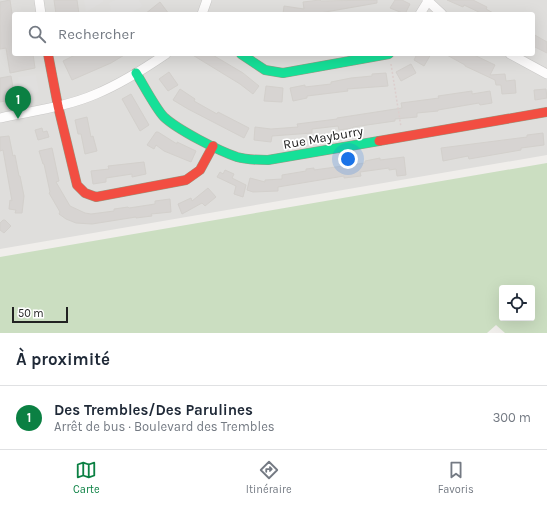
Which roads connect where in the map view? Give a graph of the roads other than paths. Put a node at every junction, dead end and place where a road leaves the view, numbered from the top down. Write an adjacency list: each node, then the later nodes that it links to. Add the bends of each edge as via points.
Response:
1 (39, 0): 4 (street)
2 (207, 0): 5 (street)
3 (427, 1): 6 (street); 7 (street)
4 (41, 12)
5 (203, 12)
6 (421, 12)
7 (440, 12)
8 (48, 56): 15 (street)
9 (163, 56): 13 (street)
10 (244, 56): 12 (street, via 265,70 283,73)
11 (514, 56): 14 (street)
12 (390, 58)
13 (136, 73): 15 (street, via 96,95); 18 (street, Rue Mayburry, via 167,120)
14 (547, 74)
15 (58, 106): 17 (street); 18 (street, via 77,185 89,196 186,180 203,168)
16 (547, 112): 18 (street, Rue Mayburry, via 261,161 238,157)
17 (0, 118)
18 (213, 146)

